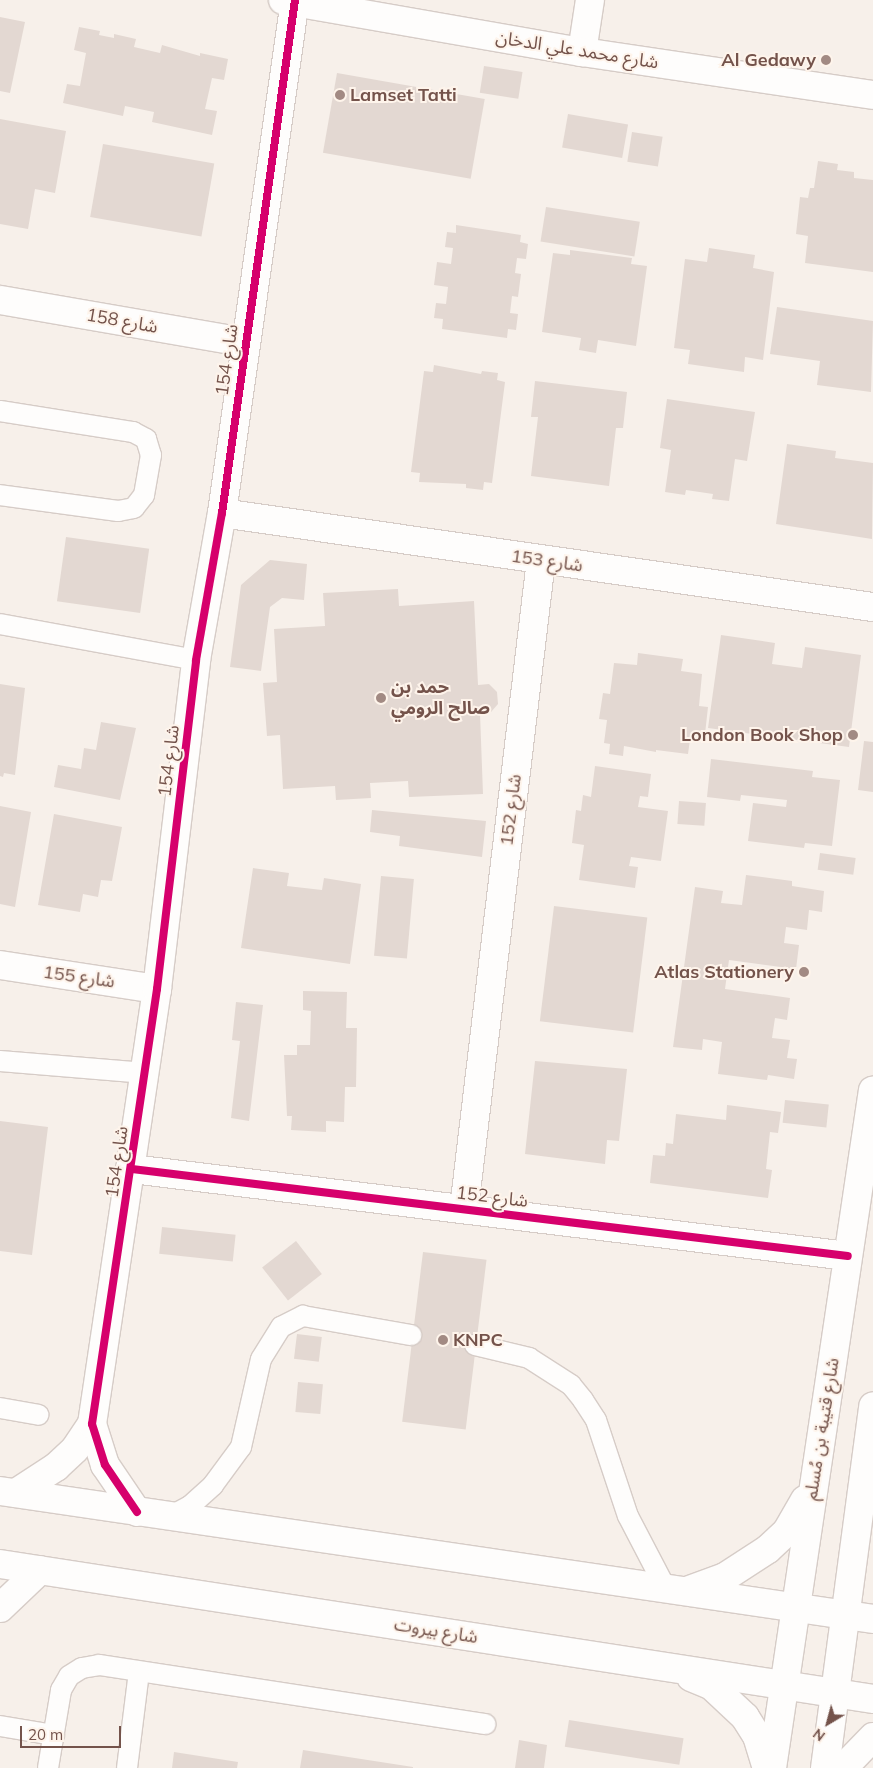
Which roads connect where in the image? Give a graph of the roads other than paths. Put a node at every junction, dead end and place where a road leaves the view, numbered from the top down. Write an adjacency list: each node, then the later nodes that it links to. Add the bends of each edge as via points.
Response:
1 (590, 0): 3 (street)
2 (291, 1): 3 (street, شارع محمد علي الدخان); 6 (street, شارع 154)
3 (582, 52): 4 (street, شارع محمد علي الدخان)
4 (873, 95)
5 (0, 300): 6 (street, شارع 158)
6 (244, 342): 9 (street, شارع 154)
7 (0, 411): 8 (lane, via 133,432 146,439 151,455 144,495 134,508 118,511)
8 (0, 495)
9 (222, 513): 10 (street, شارع 153); 13 (street, شارع 154)
10 (541, 560): 11 (street, شارع 153); 20 (street, شارع 152)
11 (873, 607)
12 (0, 624): 13 (lane)
13 (196, 660): 15 (street, شارع 154)
14 (0, 965): 15 (street, شارع 155)
15 (158, 989): 17 (street, شارع 154)
16 (0, 1061): 17 (lane)
17 (146, 1073): 19 (street, شارع 154)
18 (873, 1090): 21 (street, شارع قتيبة بن مُسلم)
19 (132, 1169): 20 (street, شارع 152); 27 (street, شارع 154)
20 (464, 1209): 21 (street, شارع 152)
21 (848, 1256): 28 (street, شارع قتيبة بن مُسلم)
22 (411, 1335): 32 (lane, via 303,1316 281,1327 261,1359 241,1447 213,1485 190,1506)
23 (475, 1344): 36 (lane, via 529,1358 571,1385 596,1420 628,1516)
24 (873, 1406): 30 (street)
25 (0, 1408): 26 (lane)
26 (38, 1415)
27 (92, 1424): 29 (street, شارع 154, via 75,1450 56,1467); 31 (street, شارع 154, via 105,1465)
28 (815, 1478): 36 (street, via 800,1513 787,1532 768,1550 725,1577); 38 (street, شارع قتيبة بن مُسلم)
29 (8, 1492): 31 (street)
30 (860, 1510): 33 (street); 39 (street)
31 (138, 1512): 32 (street)
32 (171, 1516): 36 (street)
33 (873, 1538)
34 (0, 1564): 35 (street, شارع بيروت)
35 (40, 1570): 37 (street); 41 (street, شارع بيروت)
36 (676, 1590): 38 (street)
37 (0, 1608)
38 (795, 1609): 39 (street); 43 (street, شارع قتيبة بن مُسلم)
39 (846, 1616): 40 (street); 44 (street)
40 (873, 1619)
41 (672, 1668): 43 (street, شارع بيروت); 52 (street, via 712,1686 735,1704 757,1736)
42 (139, 1672): 46 (lane); 48 (lane, via 99,1666 82,1668 69,1676 61,1690); 51 (lane)
43 (784, 1686): 44 (street, شارع بيروت); 53 (street, شارع قتيبة بن مُسلم)
44 (835, 1693): 45 (street, شارع بيروت); 54 (street)
45 (873, 1699)
46 (486, 1724)
47 (0, 1726): 48 (lane)
48 (54, 1735): 50 (lane)
49 (873, 1737): 55 (street)
50 (48, 1768)
51 (127, 1768)
52 (768, 1768)
53 (772, 1768)
54 (825, 1768)
55 (843, 1768)

